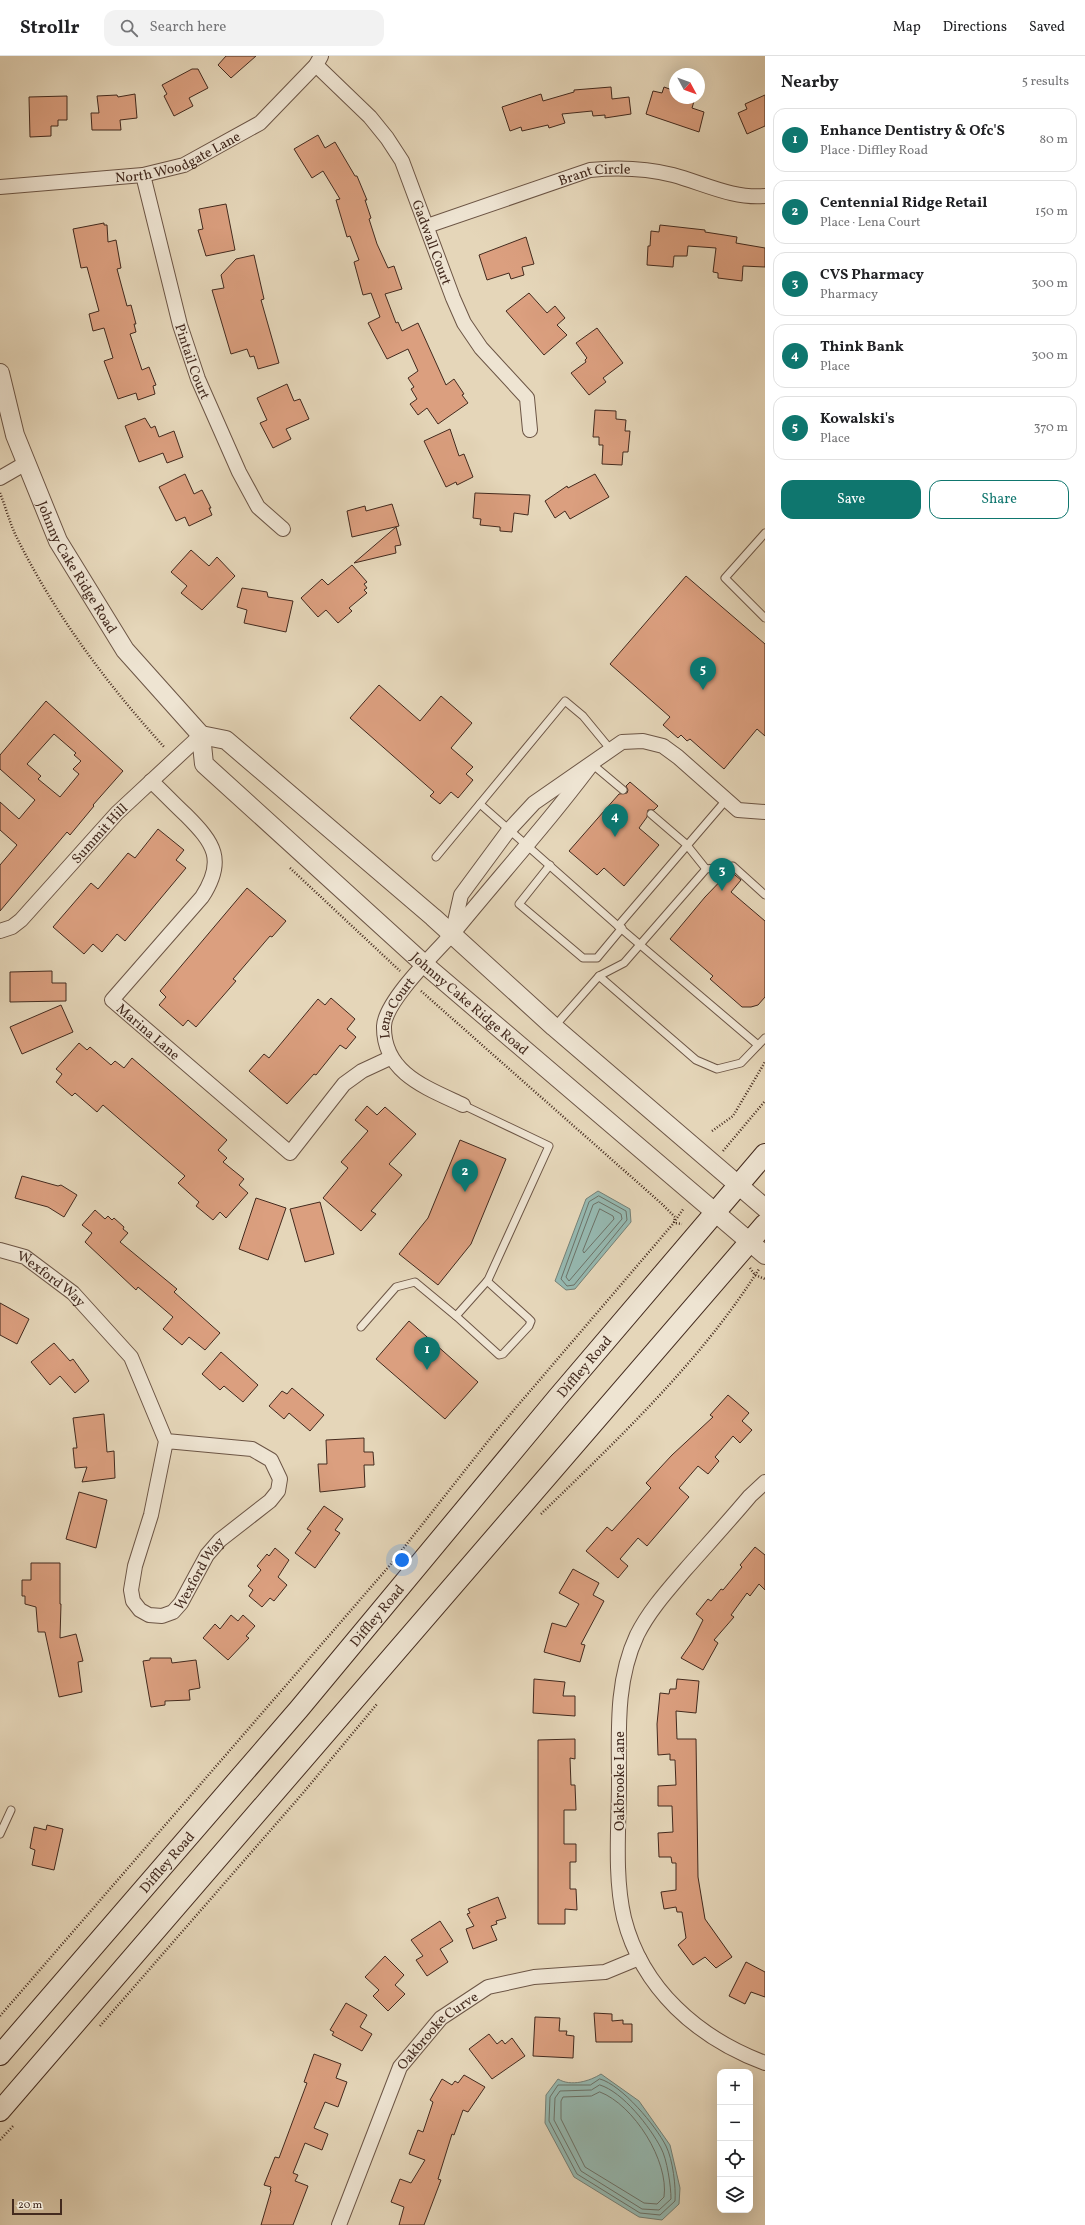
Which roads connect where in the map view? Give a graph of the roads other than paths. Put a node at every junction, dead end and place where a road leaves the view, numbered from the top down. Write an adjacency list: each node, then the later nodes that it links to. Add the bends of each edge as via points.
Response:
1 (318, 60): 2 (street, North Woodgate Lane, via 260,123 184,165); 5 (street, Gadwall Court, via 387,138 402,161)
2 (143, 175): 3 (street, North Woodgate Lane); 10 (street, Pintail Court, via 180,325 198,379 255,502)
3 (0, 187)
4 (765, 196): 5 (street, Brant Circle, via 744,196 644,169 590,170)
5 (427, 226): 7 (street, Gadwall Court, via 464,323 481,348 527,398)
6 (0, 373): 8 (street, Johnny Cake Ridge Road, via 15,436)
7 (530, 430)
8 (26, 463): 9 (street); 13 (street, Johnny Cake Ridge Road, via 58,541 125,650)
9 (0, 478)
10 (283, 529)
11 (765, 533): 12 (lane, via 725,578)
12 (765, 618)
13 (201, 735): 16 (street, Summit Hill); 31 (street, via 226,740); 33 (street, Johnny Cake Ridge Road, via 204,764)
14 (611, 750): 15 (street); 18 (street, via 622,742 643,741 663,746); 19 (lane, via 582,716 565,702)
15 (592, 764): 17 (lane); 22 (street, via 534,803); 23 (street, Lena Court)
16 (151, 780): 30 (street, Summit Hill, via 117,812 21,920 12,927); 38 (street, Marina Lane, via 207,836 213,850 211,882 202,897 112,1000 290,1153 344,1084 362,1071)
17 (623, 790)
18 (726, 799): 20 (street, via 738,810); 24 (lane)
19 (480, 804): 22 (lane); 25 (lane)
20 (765, 812)
21 (651, 814): 24 (lane)
22 (509, 830): 23 (lane); 31 (street, via 461,895)
23 (526, 844): 26 (lane); 31 (street, Lena Court)
24 (686, 844): 27 (lane); 29 (lane)
25 (436, 857)
26 (550, 865): 29 (lane); 29 (lane, via 518,904 583,958 596,958)
27 (706, 869): 28 (lane, via 733,866); 32 (lane)
28 (765, 895)
29 (620, 927): 32 (lane)
30 (0, 931)
31 (452, 934): 33 (street, Lena Court); 35 (street)
32 (641, 944): 34 (lane, via 624,962); 37 (lane)
33 (424, 964): 38 (street, Lena Court, via 392,1006 384,1024); 43 (street, Johnny Cake Ridge Road)
34 (599, 976): 35 (lane); 37 (lane, via 696,1060 717,1068 741,1063)
35 (554, 1027): 41 (street)
36 (765, 1038): 37 (lane)
37 (758, 1045)
38 (390, 1058): 39 (street, Lena Court, via 406,1076)
39 (463, 1105): 48 (lane, via 548,1146)
40 (765, 1154): 41 (main road, Diffley Road)
41 (738, 1185): 42 (street); 43 (main road, Diffley Road)
42 (765, 1208)
43 (715, 1212): 45 (street, Johnny Cake Ridge Road); 56 (main road, Diffley Road, via 299,1710)
44 (765, 1224): 45 (main road)
45 (749, 1242): 47 (street, Johnny Cake Ridge Road); 58 (main road)
46 (0, 1250): 51 (street, Wexford Way, via 24,1257 73,1293 131,1357)
47 (763, 1260)
48 (487, 1281): 49 (lane); 49 (lane, via 527,1316 531,1321 529,1326 503,1354 499,1355)
49 (456, 1316): 50 (lane, via 415,1282 396,1287)
50 (362, 1327)
51 (166, 1441): 51 (street, Wexford Way, via 252,1449 271,1460 280,1479 278,1491 270,1502 220,1540 207,1555 181,1604 173,1612 162,1616 149,1615 140,1610 133,1601 131,1590 135,1566 151,1514)
52 (765, 1482): 55 (street, Oakbrooke Lane, via 654,1607 636,1636 625,1669 619,1703 620,1875 624,1918)
53 (11, 1810): 54 (lane)
54 (0, 1834)
55 (639, 1958): 57 (street, Oakbrooke Lane, via 663,1995 684,2017 736,2051); 59 (street, Oakbrooke Curve, via 605,1972 534,1977 488,1987 441,2018 400,2067)
56 (0, 2055)
57 (765, 2062)
58 (2, 2104)
59 (339, 2225)

